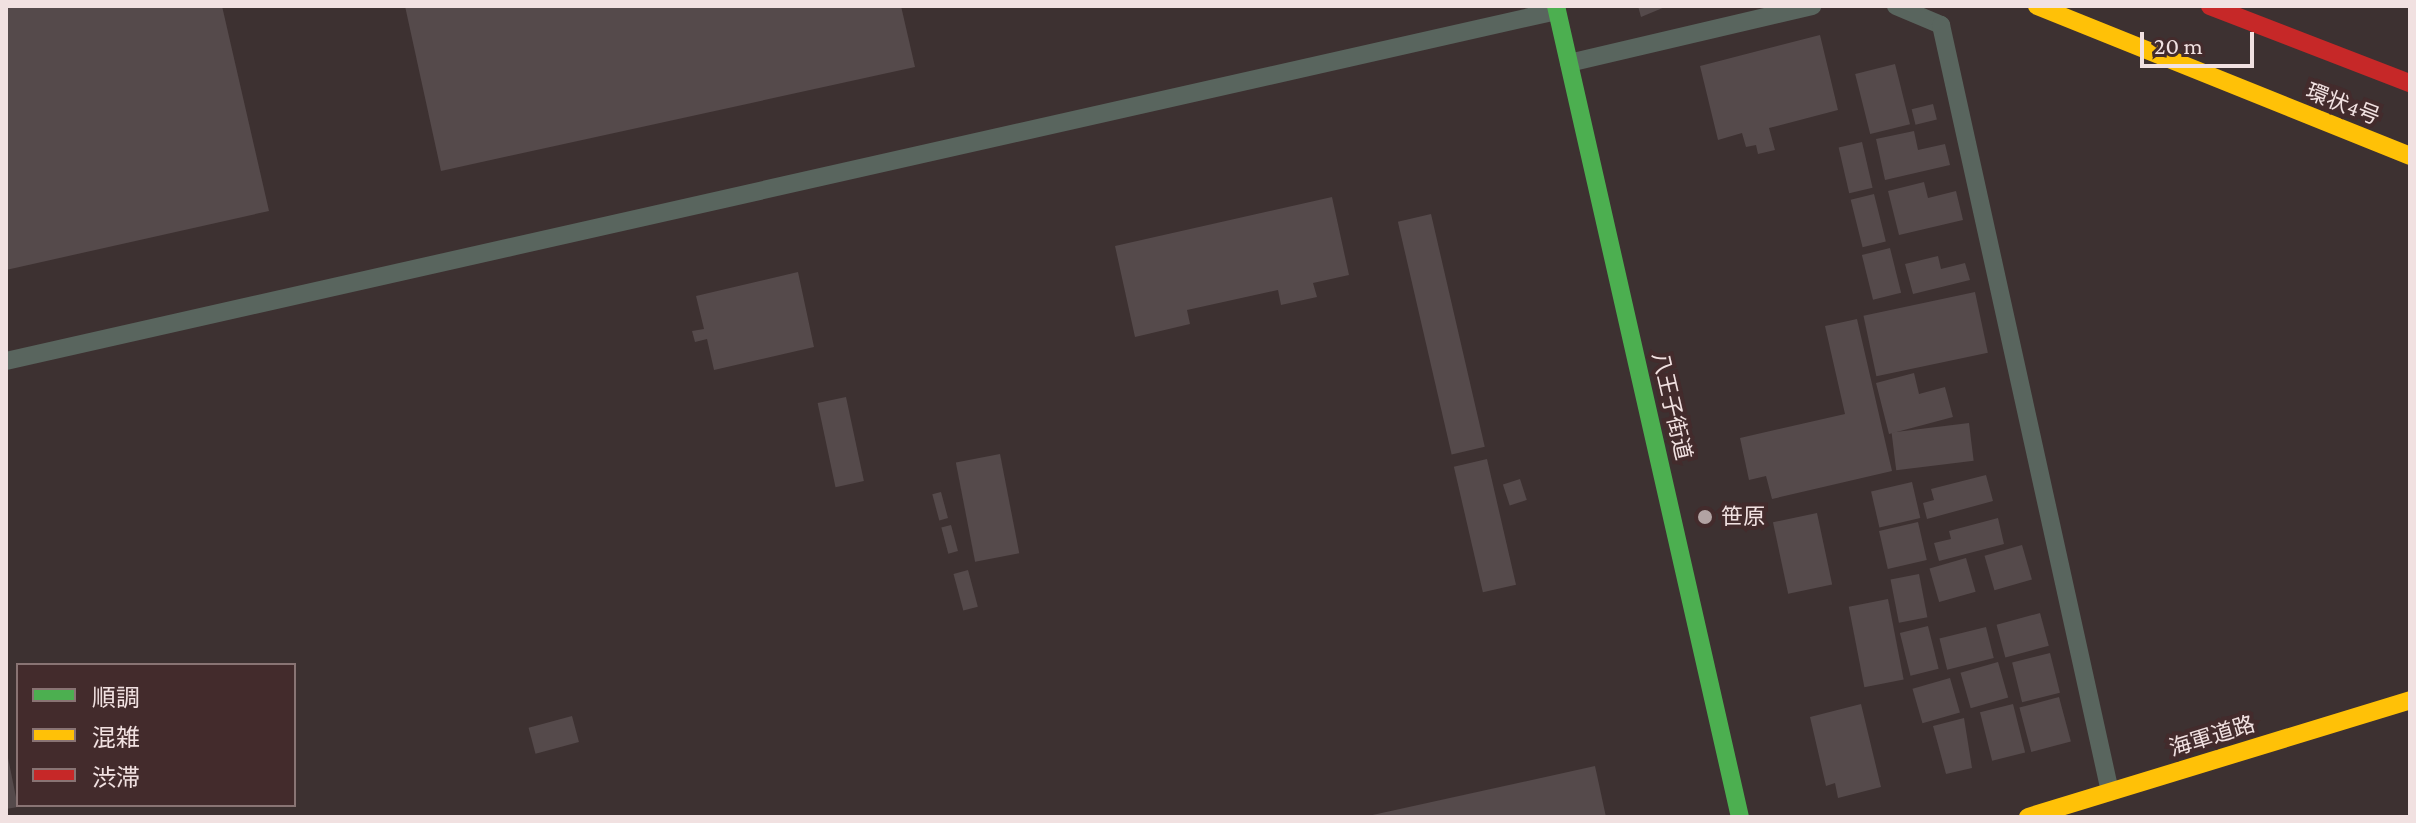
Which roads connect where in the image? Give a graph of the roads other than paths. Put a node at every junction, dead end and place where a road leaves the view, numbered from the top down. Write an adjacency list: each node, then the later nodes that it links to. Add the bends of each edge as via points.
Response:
1 (1812, 6): 6 (lane)
2 (1896, 6): 11 (lane, via 1941,25)
3 (2037, 6): 8 (street, 環状4号)
4 (2210, 6): 7 (street, 環状4号)
5 (1557, 9): 6 (street, 八王子街道); 9 (lane)
6 (1569, 63): 12 (street, 八王子街道)
7 (2410, 83)
8 (2410, 156)
9 (6, 361)
10 (2410, 700): 11 (street, 海軍道路)
11 (2110, 792): 13 (street, 海軍道路)
12 (1740, 817)
13 (2028, 817)

